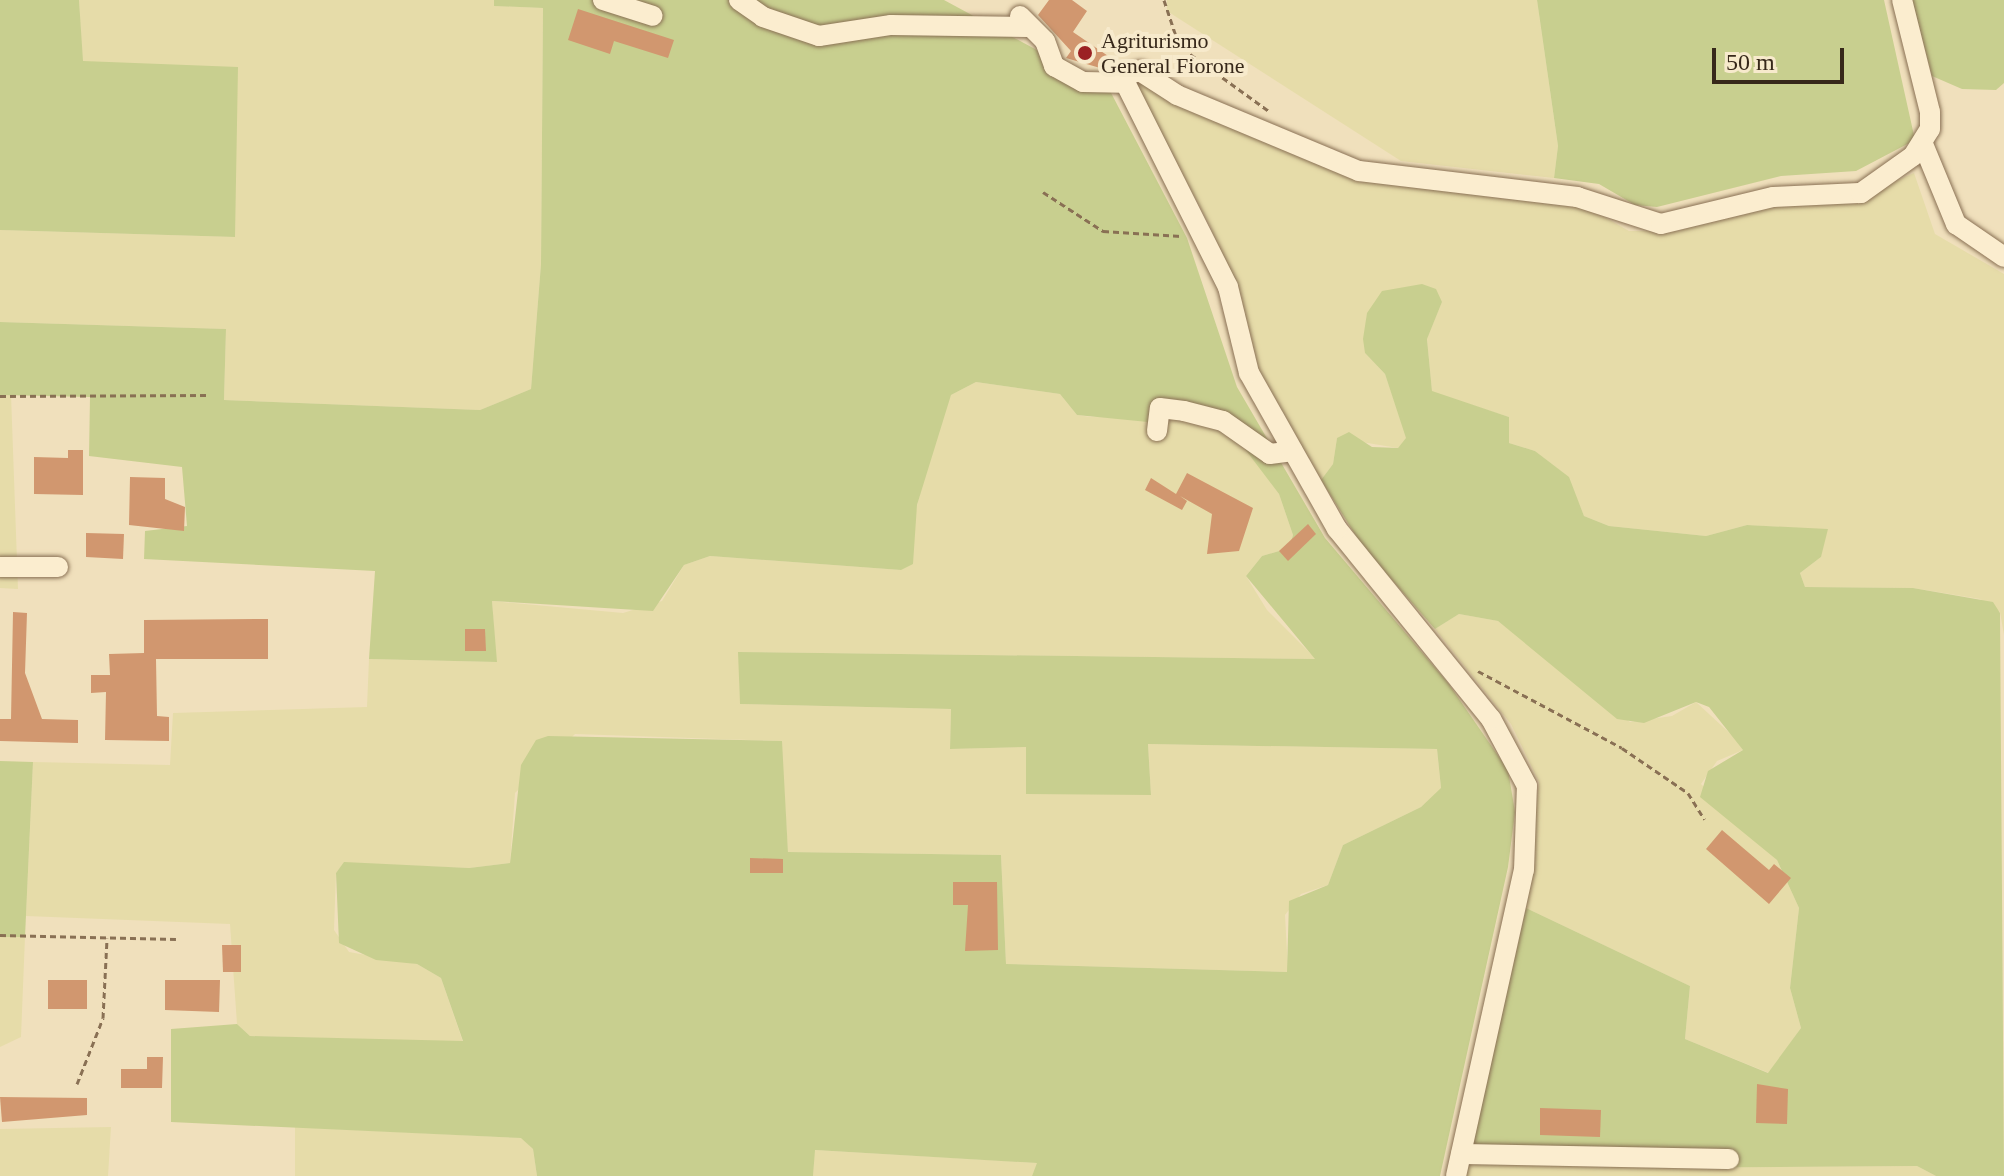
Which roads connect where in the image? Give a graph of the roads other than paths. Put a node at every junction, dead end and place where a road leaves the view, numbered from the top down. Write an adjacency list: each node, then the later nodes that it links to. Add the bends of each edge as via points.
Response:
1 (603, 0): 4 (street)
2 (739, 0): 5 (street, via 763,17 819,36 891,25 1023,21 1062,71 1083,82)
3 (1902, 0): 6 (street, via 1928,89)
4 (653, 16)
5 (1122, 83): 6 (street, via 1126,71 1140,71 1206,108 1386,178 1577,197 1661,224 1773,197 1861,193); 9 (street, via 1205,235 1228,287 1249,373)
6 (1923, 144): 7 (street, via 1956,224)
7 (2004, 257)
8 (1157, 431): 9 (street, via 1160,408 1184,411 1223,421 1270,454)
9 (1293, 451): 12 (street, via 1352,552 1491,719 1527,786 1524,870)
10 (0, 567): 11 (street)
11 (58, 567)
12 (1461, 1154): 13 (street); 14 (street)
13 (1729, 1159)
14 (1456, 1176)

